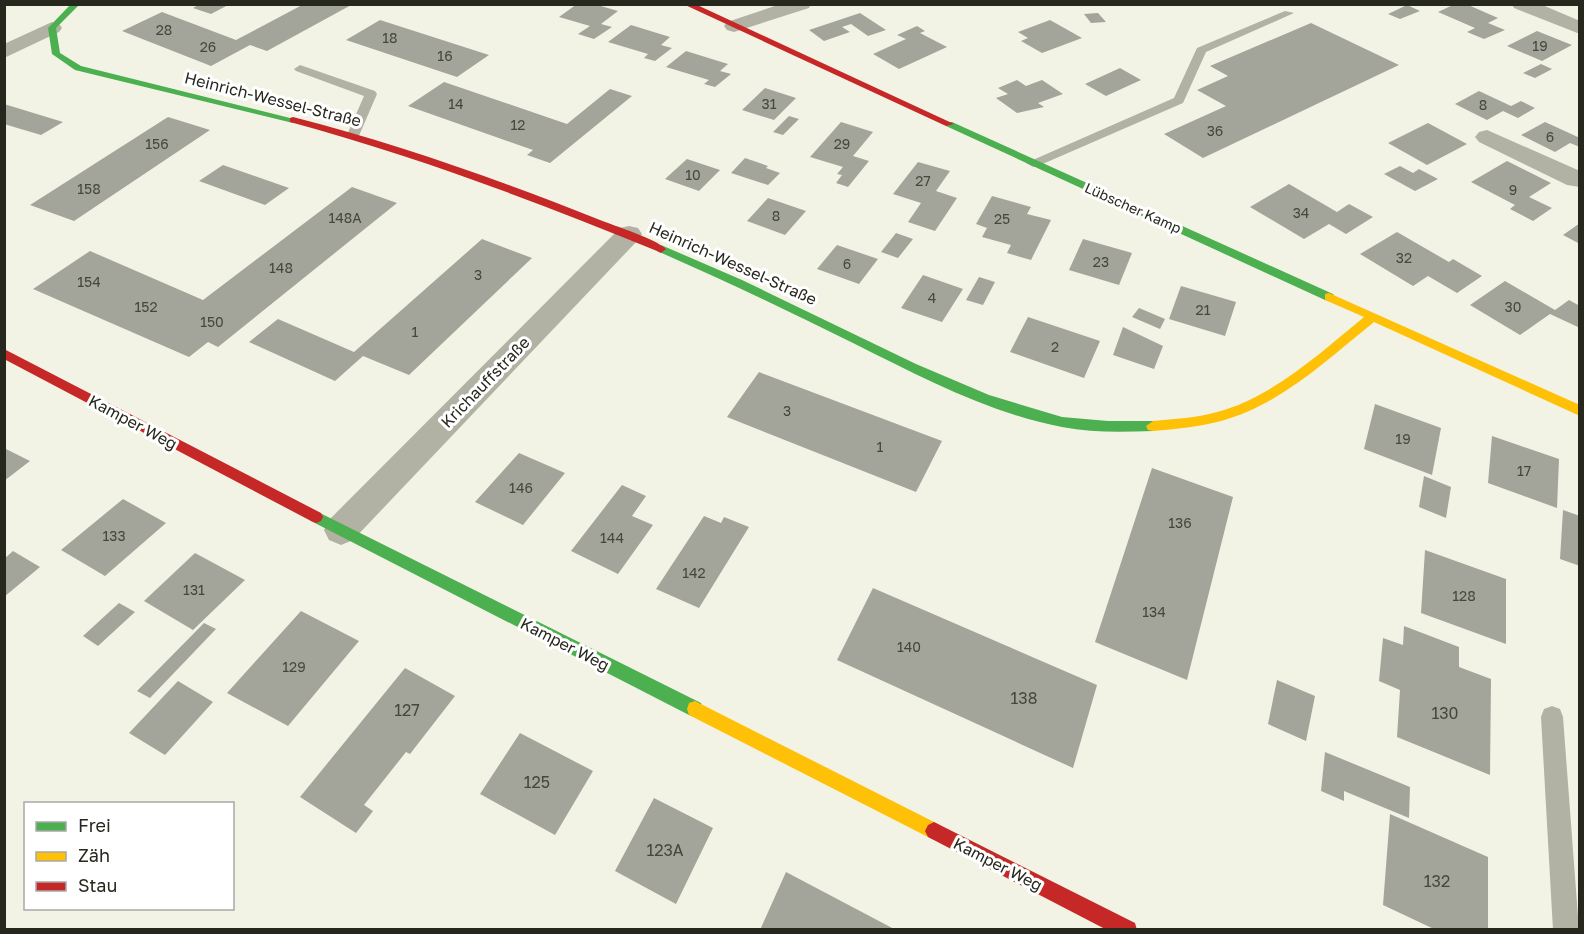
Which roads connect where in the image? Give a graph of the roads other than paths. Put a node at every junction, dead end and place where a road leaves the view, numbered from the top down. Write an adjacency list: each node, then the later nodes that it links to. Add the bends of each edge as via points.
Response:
1 (76, 4): 7 (street)
2 (687, 4): 6 (street, Lübscher Kamp)
3 (802, 4): 6 (street)
4 (1521, 4): 8 (street)
5 (1289, 14): 13 (lane, via 1201,50 1179,100)
6 (734, 26): 13 (street, Lübscher Kamp)
7 (52, 28): 9 (street); 11 (street, Heinrich-Wessel-Straße, via 56,54 78,68)
8 (1580, 28)
9 (4, 52)
10 (300, 69): 11 (lane, via 371,94)
11 (353, 135): 15 (street, Heinrich-Wessel-Straße)
12 (1487, 137): 14 (street)
13 (1033, 163): 16 (street, Lübscher Kamp)
14 (1578, 180)
15 (629, 234): 16 (street, Heinrich-Wessel-Straße, via 784,303 959,390 1029,414 1111,427 1155,426 1221,416 1259,400 1298,376); 19 (street, Krichauffstraße)
16 (1372, 317): 18 (street, Lübscher Kamp)
17 (4, 353): 19 (street, Kamper Weg)
18 (1580, 411)
19 (341, 530): 21 (street, Kamper Weg)
20 (1552, 717): 22 (lane)
21 (1128, 930)
22 (1566, 930)

